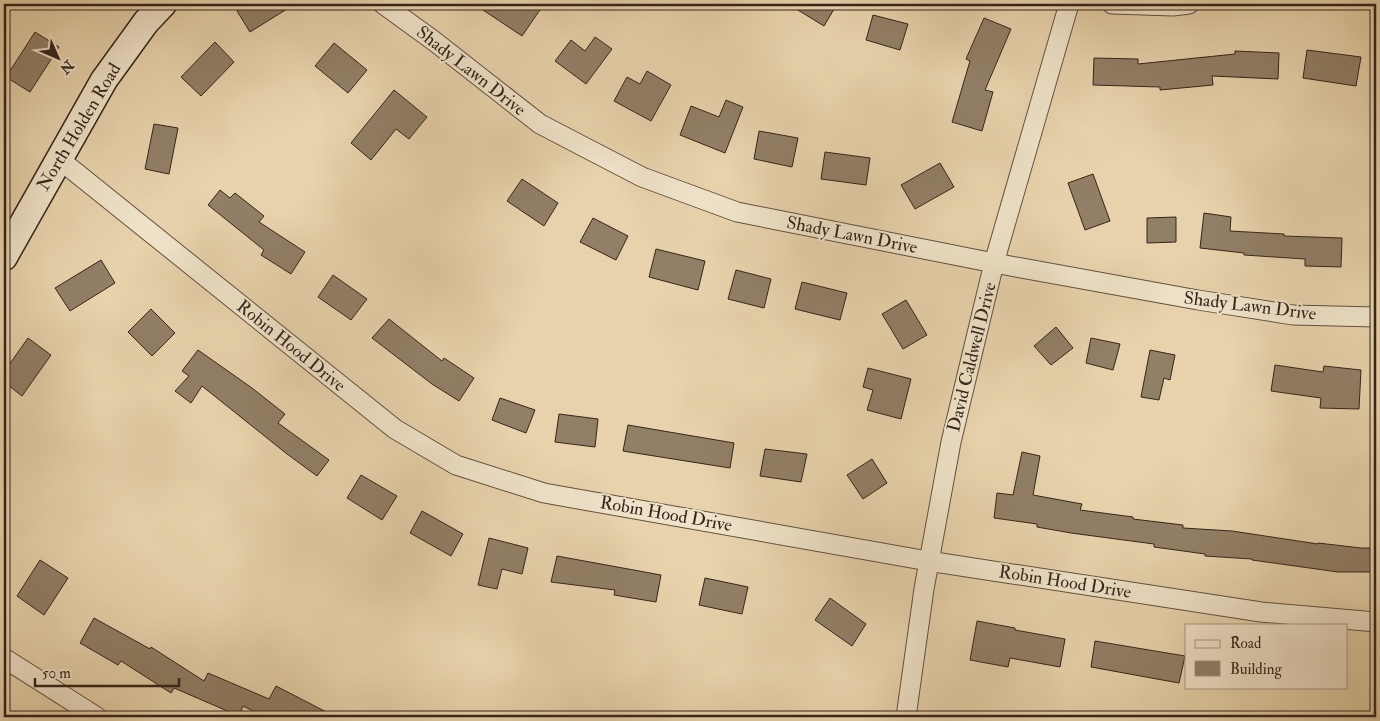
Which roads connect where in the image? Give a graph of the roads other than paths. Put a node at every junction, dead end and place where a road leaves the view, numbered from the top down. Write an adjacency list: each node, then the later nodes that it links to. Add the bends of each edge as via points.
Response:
1 (163, 4): 6 (main road, North Holden Road, via 104,80)
2 (383, 4): 8 (street, Shady Lawn Drive, via 540,124 642,177 737,212)
3 (1069, 4): 8 (street, David Caldwell Drive)
4 (1112, 4): 5 (street)
5 (1189, 4)
6 (59, 158): 7 (main road, North Holden Road); 10 (street, Robin Hood Drive, via 395,429 456,465 544,493)
7 (4, 257)
8 (994, 263): 9 (street, Shady Lawn Drive, via 1293,315); 10 (street, David Caldwell Drive, via 951,442)
9 (1376, 318)
10 (928, 561): 11 (street, Robin Hood Drive, via 1261,612); 14 (street, David Caldwell Drive)
11 (1376, 622)
12 (4, 658): 13 (street)
13 (98, 717)
14 (906, 717)

